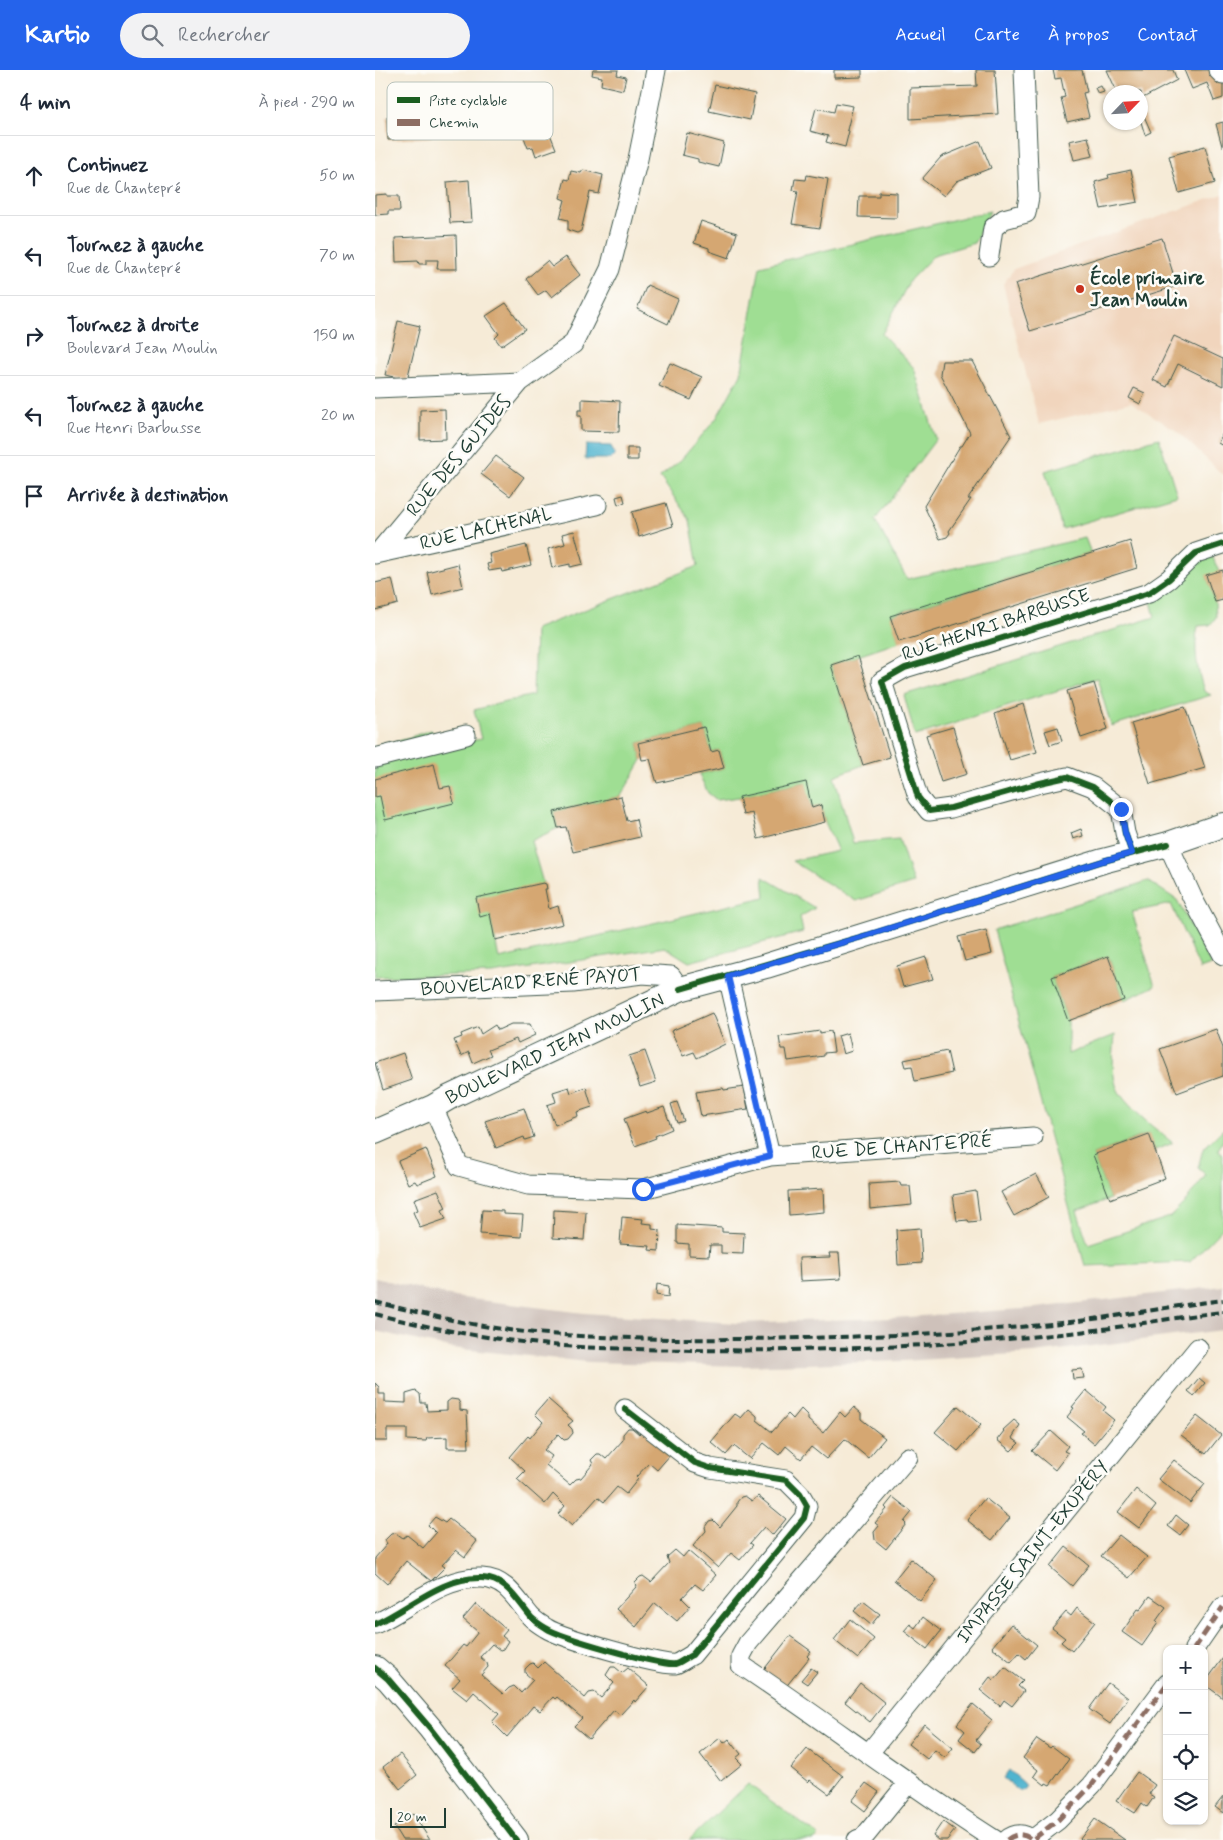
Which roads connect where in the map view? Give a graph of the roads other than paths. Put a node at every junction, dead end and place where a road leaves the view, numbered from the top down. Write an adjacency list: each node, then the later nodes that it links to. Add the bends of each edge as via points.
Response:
1 (656, 70): 6 (street, RUE DES GUIDES, via 638,159 610,269 573,344)
2 (1023, 70): 5 (street, via 1029,197 1026,213 1004,219 993,228)
3 (1218, 70): 4 (street)
4 (1223, 75)
5 (989, 256)
6 (520, 382): 7 (street); 10 (street, RUE DES GUIDES)
7 (375, 388)
8 (597, 504): 10 (street, RUE LACHENAL)
9 (1223, 544): 15 (street, RUE HENRI BARBUSSE, via 1196,553 1169,580 1149,593 905,668 882,681 918,797 929,811 1067,778 1093,787 1121,809)
10 (376, 554)
11 (466, 735): 12 (street)
12 (375, 758)
13 (1223, 825): 14 (street, BOULEVARD JEAN MOULIN)
14 (1168, 844): 15 (street, BOULEVARD JEAN MOULIN); 16 (street)
15 (1132, 853): 17 (street, BOULEVARD JEAN MOULIN)
16 (1223, 955)
17 (728, 976): 18 (street, BOULEVARD JEAN MOULIN); 23 (street)
18 (680, 990): 19 (street, BOUVELARD RENÉ PAYOT, via 671,976 642,974 573,983); 20 (street, BOULEVARD JEAN MOULIN)
19 (375, 991)
20 (433, 1107): 21 (street, BOULEVARD JEAN MOULIN); 23 (street, RUE DE CHANTEPRÉ, via 459,1166 527,1185 643,1189)
21 (375, 1132)
22 (1033, 1138): 23 (street, RUE DE CHANTEPRÉ)
23 (770, 1156)
24 (1198, 1348): 32 (street, IMPASSE SAINT-EXUPÉRY)
25 (625, 1409): 28 (street, via 695,1463 786,1480 807,1506 804,1518 692,1654 675,1664 567,1638 532,1618 503,1584 485,1578 465,1578)
26 (908, 1456): 32 (street, via 748,1643 741,1656 741,1665)
27 (1223, 1607): 29 (street)
28 (375, 1624)
29 (1197, 1645)
30 (379, 1676): 34 (street, via 430,1728)
31 (1163, 1689): 37 (street, via 1093,1785 1058,1820 1032,1840 1017,1834)
32 (868, 1754): 33 (street)
33 (908, 1783): 35 (street, via 864,1837); 36 (street)
34 (516, 1840)
35 (857, 1840)
36 (995, 1840)
37 (1007, 1840)

